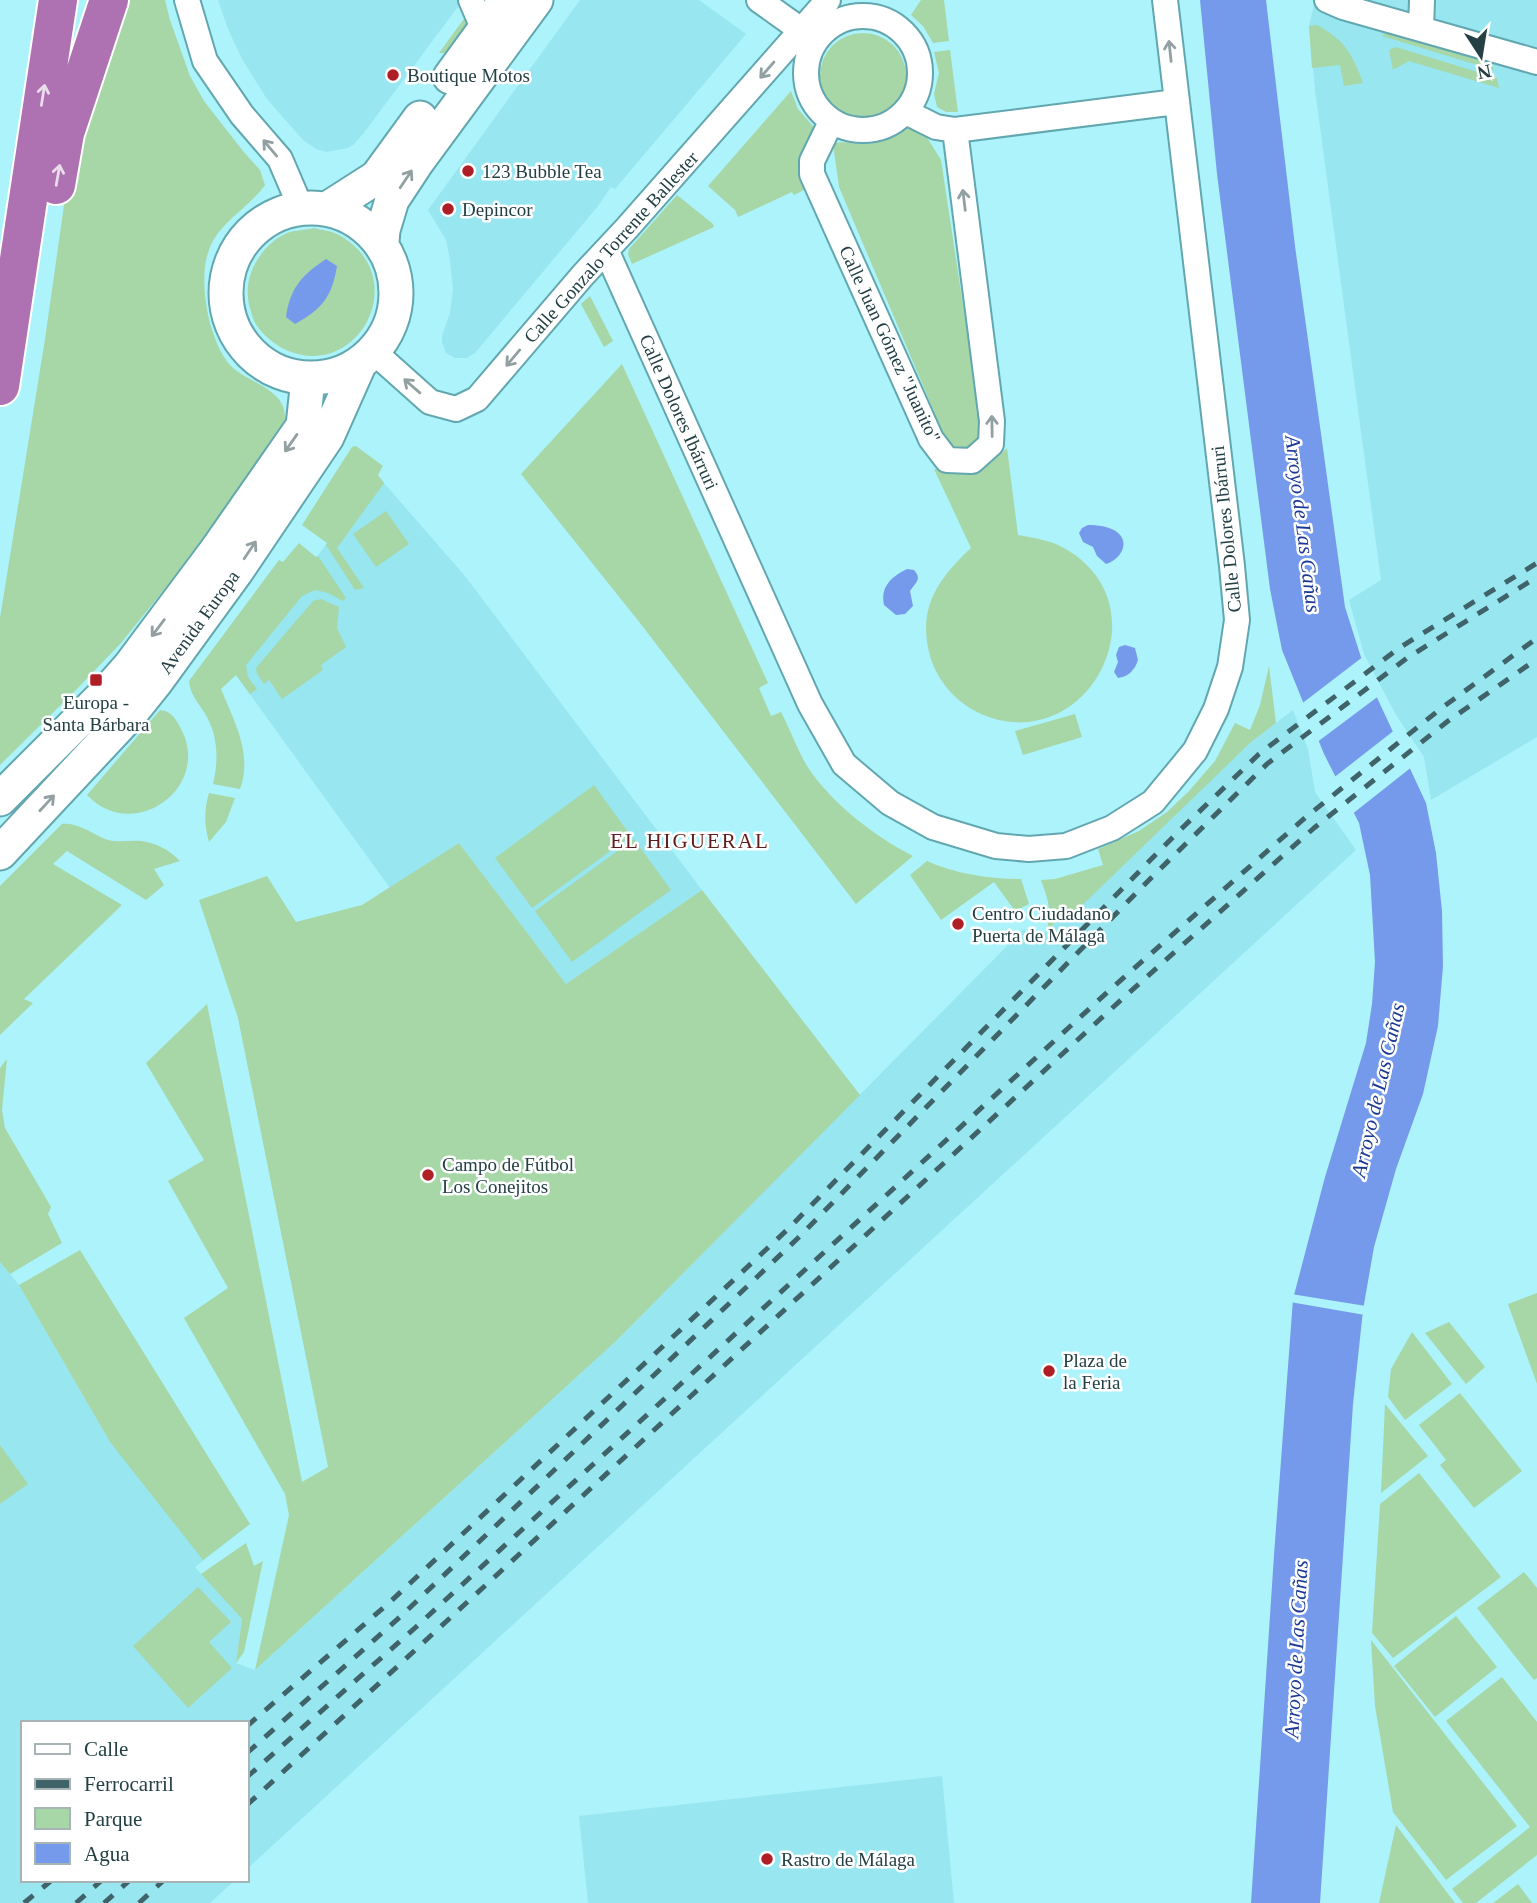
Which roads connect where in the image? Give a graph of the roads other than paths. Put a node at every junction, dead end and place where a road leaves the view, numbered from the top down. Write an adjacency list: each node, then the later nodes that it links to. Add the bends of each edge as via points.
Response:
1 (58, 0): 24 (highway, one-way to 1)
2 (108, 0): 24 (highway, one-way to 2, via 40,280 65,133)
3 (187, 0): 20 (street, one-way to 3, via 205,61)
4 (471, 0): 13 (street)
5 (506, 0): 13 (main road)
6 (536, 0): 21 (main road, one-way to 6, via 392,200)
7 (759, 0): 14 (street)
8 (828, 0): 14 (street, Calle Gonzalo Torrente Ballester)
9 (1165, 0): 16 (street, Calle Dolores Ibárruri, one-way to 9)
10 (1327, 0): 12 (street)
11 (1422, 0): 12 (street)
12 (1421, 28): 15 (street)
13 (484, 30): 20 (main road, via 377,177)
14 (809, 34): 17 (street, via 863,16 896,25 912,42 921,68 915,99); 18 (street, via 808,92); 22 (street, Calle Gonzalo Torrente Ballester, one-way to 22)
15 (1537, 62)
16 (1176, 102): 19 (street); 22 (street, Calle Dolores Ibárruri, via 1237,620 1230,667 1195,751 1153,802 1112,828 1066,846 1029,849 996,845 933,827 890,803 844,764 810,704)
17 (906, 112): 18 (street, via 878,129 846,129); 19 (street, via 936,127)
18 (831, 122): 19 (street, Calle Juan Gómez "Juanito", one-way to 19, via 812,161 812,174 931,439 947,460 972,461 992,444 992,421)
19 (955, 130)
20 (314, 208): 21 (main road, via 357,221); 25 (main road, via 271,217 246,237 231,263 225,294 231,325 247,351 265,366)
21 (382, 242): 23 (main road, via 397,282 396,307 388,332)
22 (607, 251): 23 (street, Calle Gonzalo Torrente Ballester, one-way to 23, via 477,399 456,410 430,402)
23 (366, 358): 25 (main road, via 335,376); 27 (main road, Avenida Europa, one-way to 23, via 155,683 327,437)
24 (2, 371)
25 (308, 379): 26 (main road, Avenida Europa, one-way to 26, via 303,426 216,551 130,666)
26 (0, 799)
27 (0, 853)

